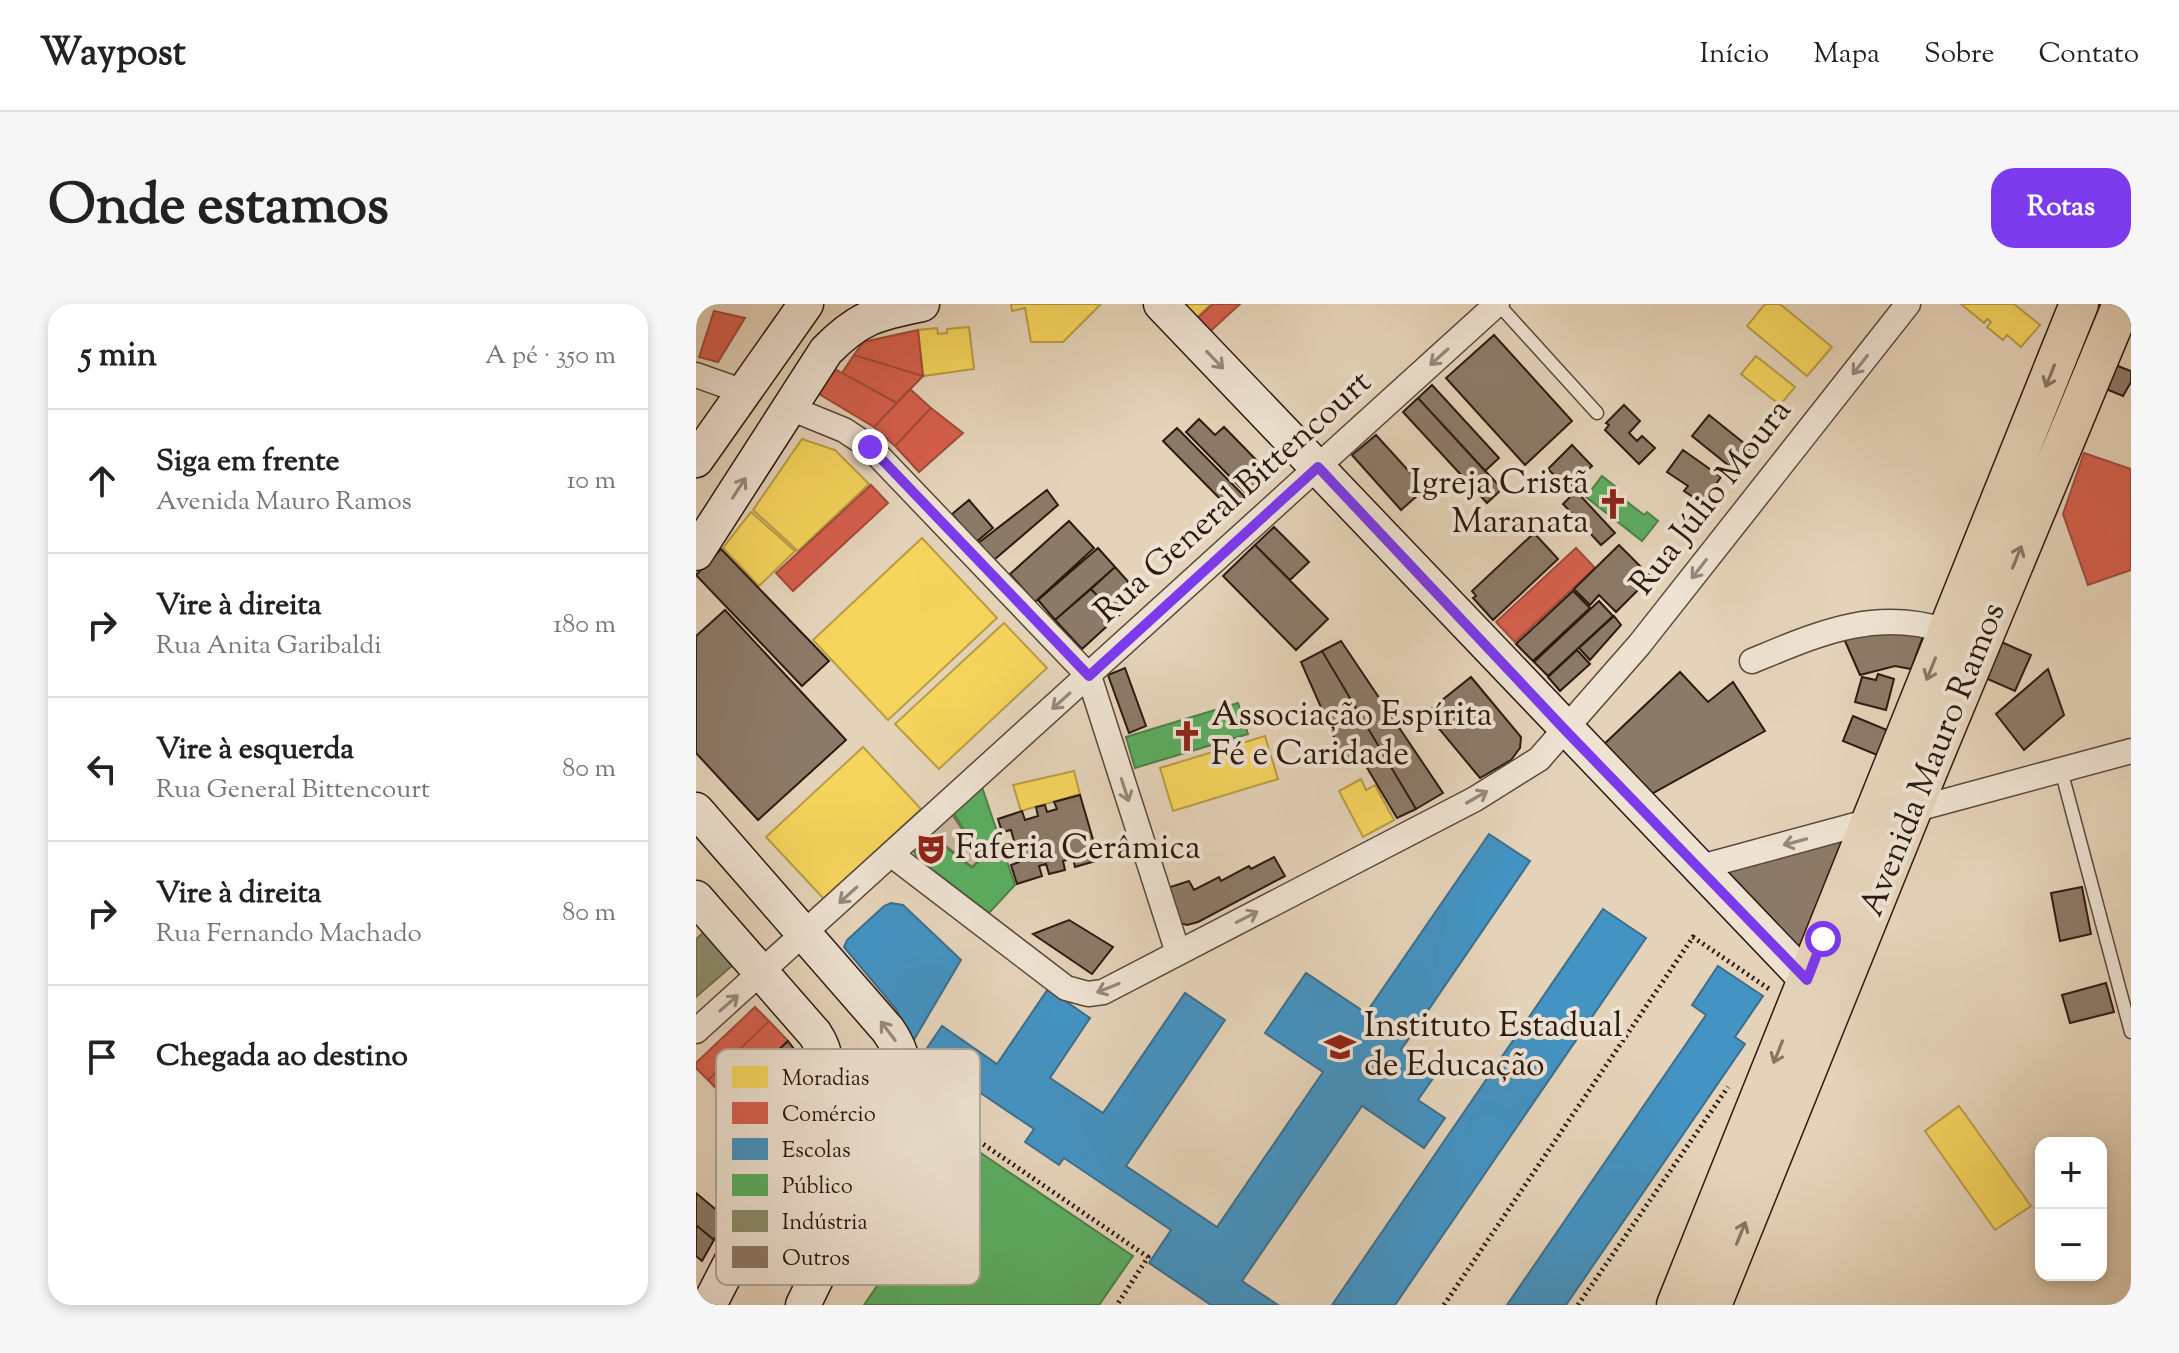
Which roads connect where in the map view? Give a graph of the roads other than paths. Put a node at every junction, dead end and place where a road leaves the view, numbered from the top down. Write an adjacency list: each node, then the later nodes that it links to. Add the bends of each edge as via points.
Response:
1 (806, 304): 9 (main road)
2 (922, 304): 10 (main road, via 873,315 848,329 826,351)
3 (1161, 304): 13 (main road, one-way to 13)
4 (1497, 304): 11 (lane); 13 (street, Rua General Bittencourt, one-way to 13)
5 (1908, 304): 18 (street, Rua Júlio Moura, one-way to 18)
6 (2079, 304): 15 (main road, Avenida Mauro Ramos, one-way to 15)
7 (2122, 304): 22 (main road, Avenida Mauro Ramos, one-way to 7)
8 (696, 375): 9 (street)
9 (744, 392): 10 (main road); 12 (main road)
10 (790, 408): 14 (main road, one-way to 10); 17 (street, via 870,447)
11 (1597, 413)
12 (696, 460)
13 (1318, 467): 17 (street, Rua General Bittencourt); 18 (main road)
14 (696, 553)
15 (1947, 631): 16 (street, via 1922,623 1866,622 1836,628); 23 (main road, Avenida Mauro Ramos, one-way to 23)
16 (1752, 661)
17 (1089, 676): 24 (street, Rua General Bittencourt, one-way to 24); 28 (street, one-way to 28)
18 (1566, 731): 25 (main road); 28 (street, Rua Júlio Moura, one-way to 18, via 1475,799 1539,759)
19 (2131, 751): 20 (street)
20 (2061, 770): 22 (street); 32 (lane)
21 (696, 810): 27 (main road)
22 (1913, 810): 30 (main road, Avenida Mauro Ramos)
23 (1870, 821): 25 (street, one-way to 25); 30 (main road, Avenida Mauro Ramos)
24 (892, 855): 27 (street, Rua General Bittencourt, one-way to 27); 28 (street, Rua Júlio Moura, one-way to 24, via 1103,992 1077,992)
25 (1697, 868): 30 (main road)
26 (696, 898): 29 (main road)
27 (805, 934): 29 (street, Rua General Bittencourt); 34 (main road, one-way to 27)
28 (1178, 953)
29 (761, 974): 31 (street, Rua General Bittencourt, one-way to 29); 33 (main road)
30 (1806, 988): 39 (main road, Avenida Mauro Ramos, one-way to 39); 40 (main road, Avenida Mauro Ramos, one-way to 30)
31 (696, 1031)
32 (2131, 1032)
33 (824, 1049)
34 (900, 1049)
35 (719, 1285): 37 (main road)
36 (813, 1285): 38 (main road, one-way to 36)
37 (709, 1305)
38 (803, 1305)
39 (1676, 1305)
40 (1712, 1305)

